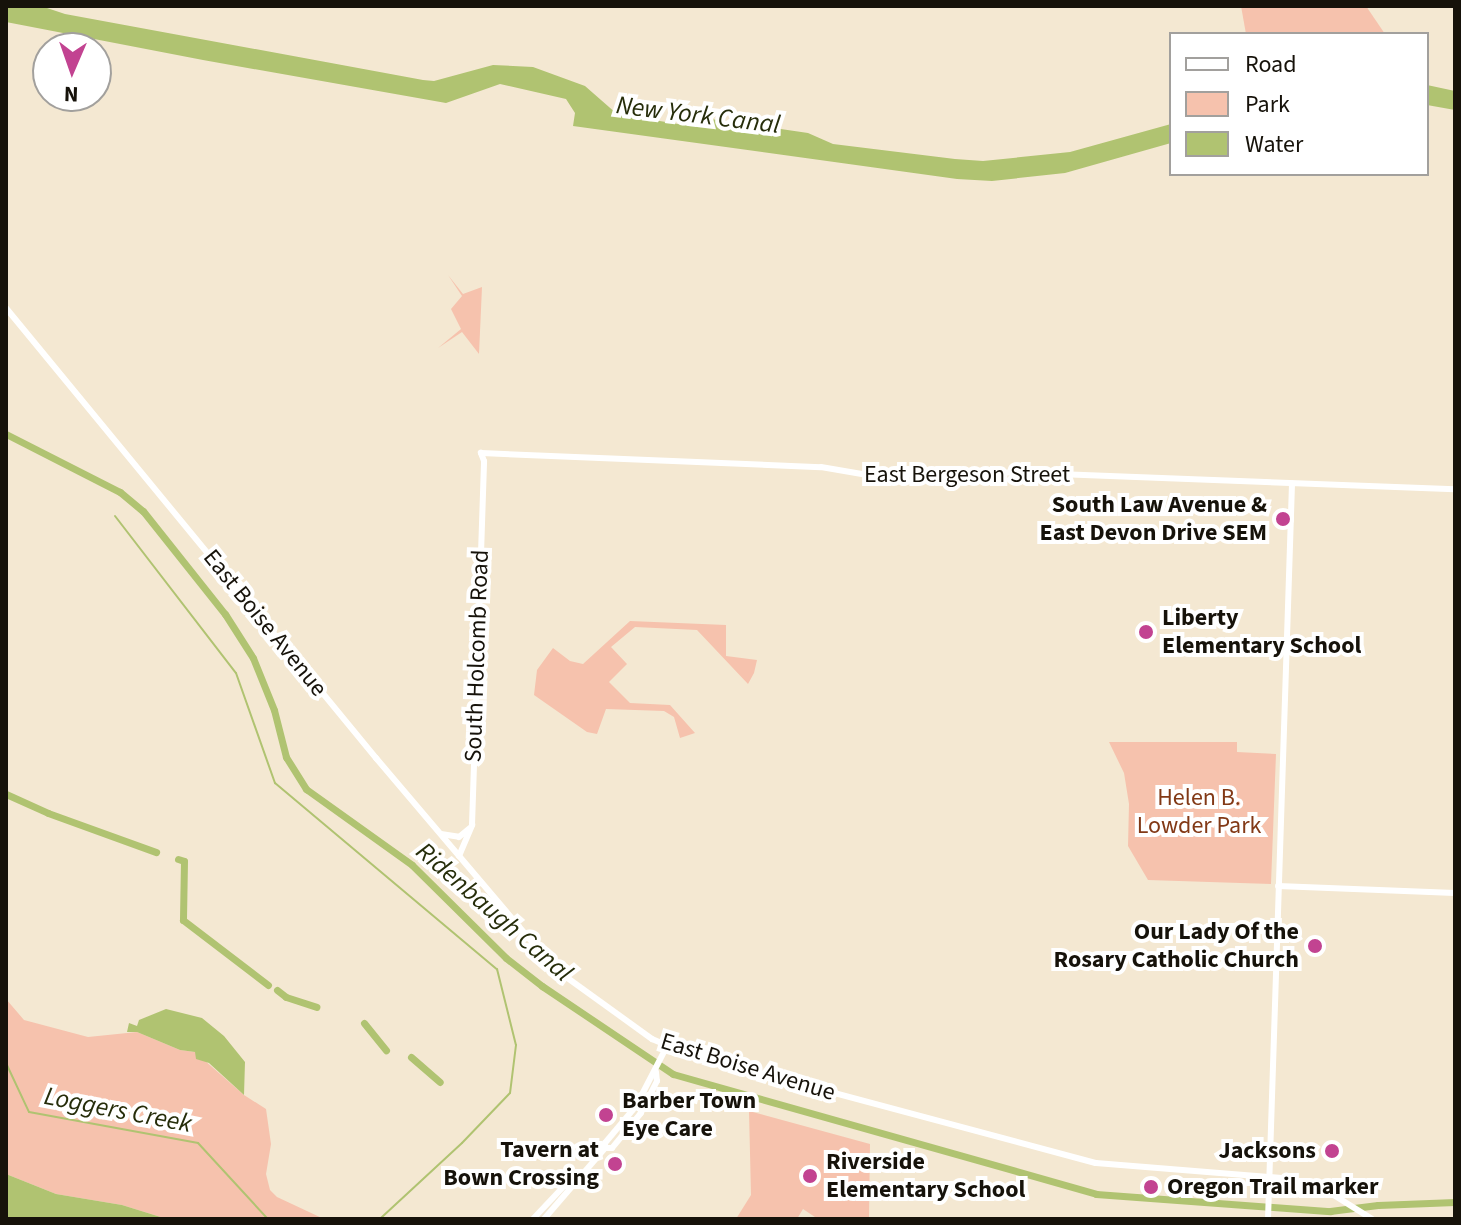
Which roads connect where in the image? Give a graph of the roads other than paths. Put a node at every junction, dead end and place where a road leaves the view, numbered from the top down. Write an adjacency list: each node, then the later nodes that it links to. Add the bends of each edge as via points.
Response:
1 (6, 308): 6 (street, East Boise Avenue)
2 (481, 453): 3 (street, East Bergeson Street, via 821,467 885,478 934,471); 5 (street, South Holcomb Road)
3 (1292, 483): 4 (street, East Bergeson Street); 8 (street)
4 (1455, 489)
5 (472, 825): 6 (street, via 459,837); 7 (street, South Holcomb Road)
6 (440, 834): 7 (street, East Boise Avenue)
7 (459, 856): 10 (street, East Boise Avenue, via 555,969)
8 (1278, 886): 9 (street); 11 (street)
9 (1455, 893)
10 (667, 1046): 11 (street, East Boise Avenue, via 1096,1163); 12 (street, via 625,1121)
11 (1269, 1176): 13 (street); 14 (street, East Boise Avenue, via 1309,1185)
12 (571, 1185): 15 (street, via 565,1185); 16 (street)
13 (1268, 1216)
14 (1369, 1217)
15 (533, 1219)
16 (544, 1219)

